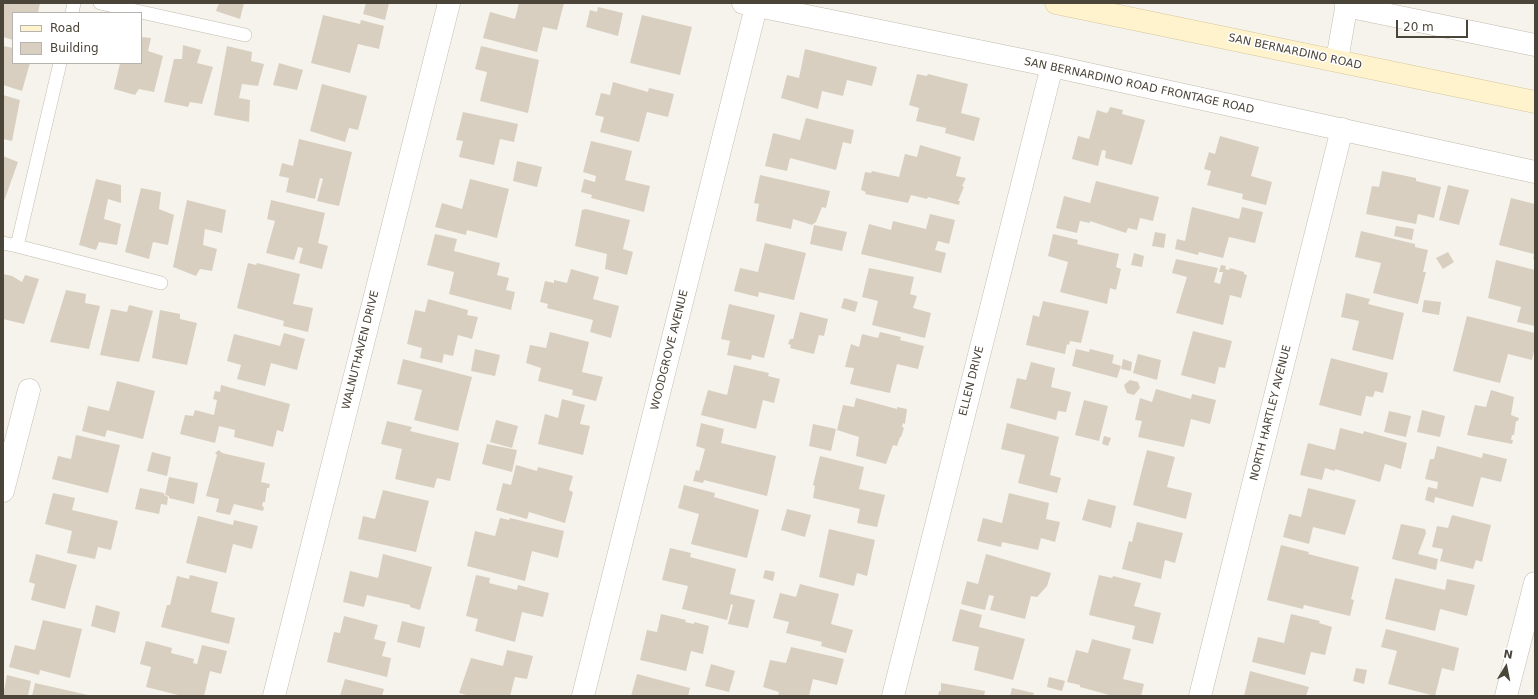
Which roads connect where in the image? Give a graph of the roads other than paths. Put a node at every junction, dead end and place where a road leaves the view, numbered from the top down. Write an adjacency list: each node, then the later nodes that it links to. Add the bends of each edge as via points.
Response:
1 (100, 3): 6 (lane)
2 (449, 3): 22 (street, WALNUTHAVEN DRIVE)
3 (1056, 3): 10 (street, SAN BERNARDINO ROAD)
4 (752, 4): 12 (street, SAN BERNARDINO ROAD FRONTAGE ROAD); 23 (street, WOODGROVE AVENUE)
5 (1347, 5): 9 (street); 10 (street)
6 (141, 12)
7 (142, 12): 8 (lane)
8 (245, 35)
9 (1535, 45)
10 (1337, 60): 13 (street, SAN BERNARDINO ROAD)
11 (60, 64): 17 (lane)
12 (1052, 66): 14 (street, SAN BERNARDINO ROAD FRONTAGE ROAD); 24 (street, ELLEN DRIVE)
13 (1535, 102)
14 (1342, 129): 15 (street, SAN BERNARDINO ROAD FRONTAGE ROAD); 25 (street, NORTH HARTLEY AVENUE)
15 (1535, 172)
16 (3, 243): 17 (lane)
17 (17, 246): 18 (lane)
18 (161, 283)
19 (29, 390): 20 (street)
20 (3, 491)
21 (1535, 583): 26 (street)
22 (274, 696)
23 (583, 696)
24 (893, 696)
25 (1200, 696)
26 (1506, 696)

